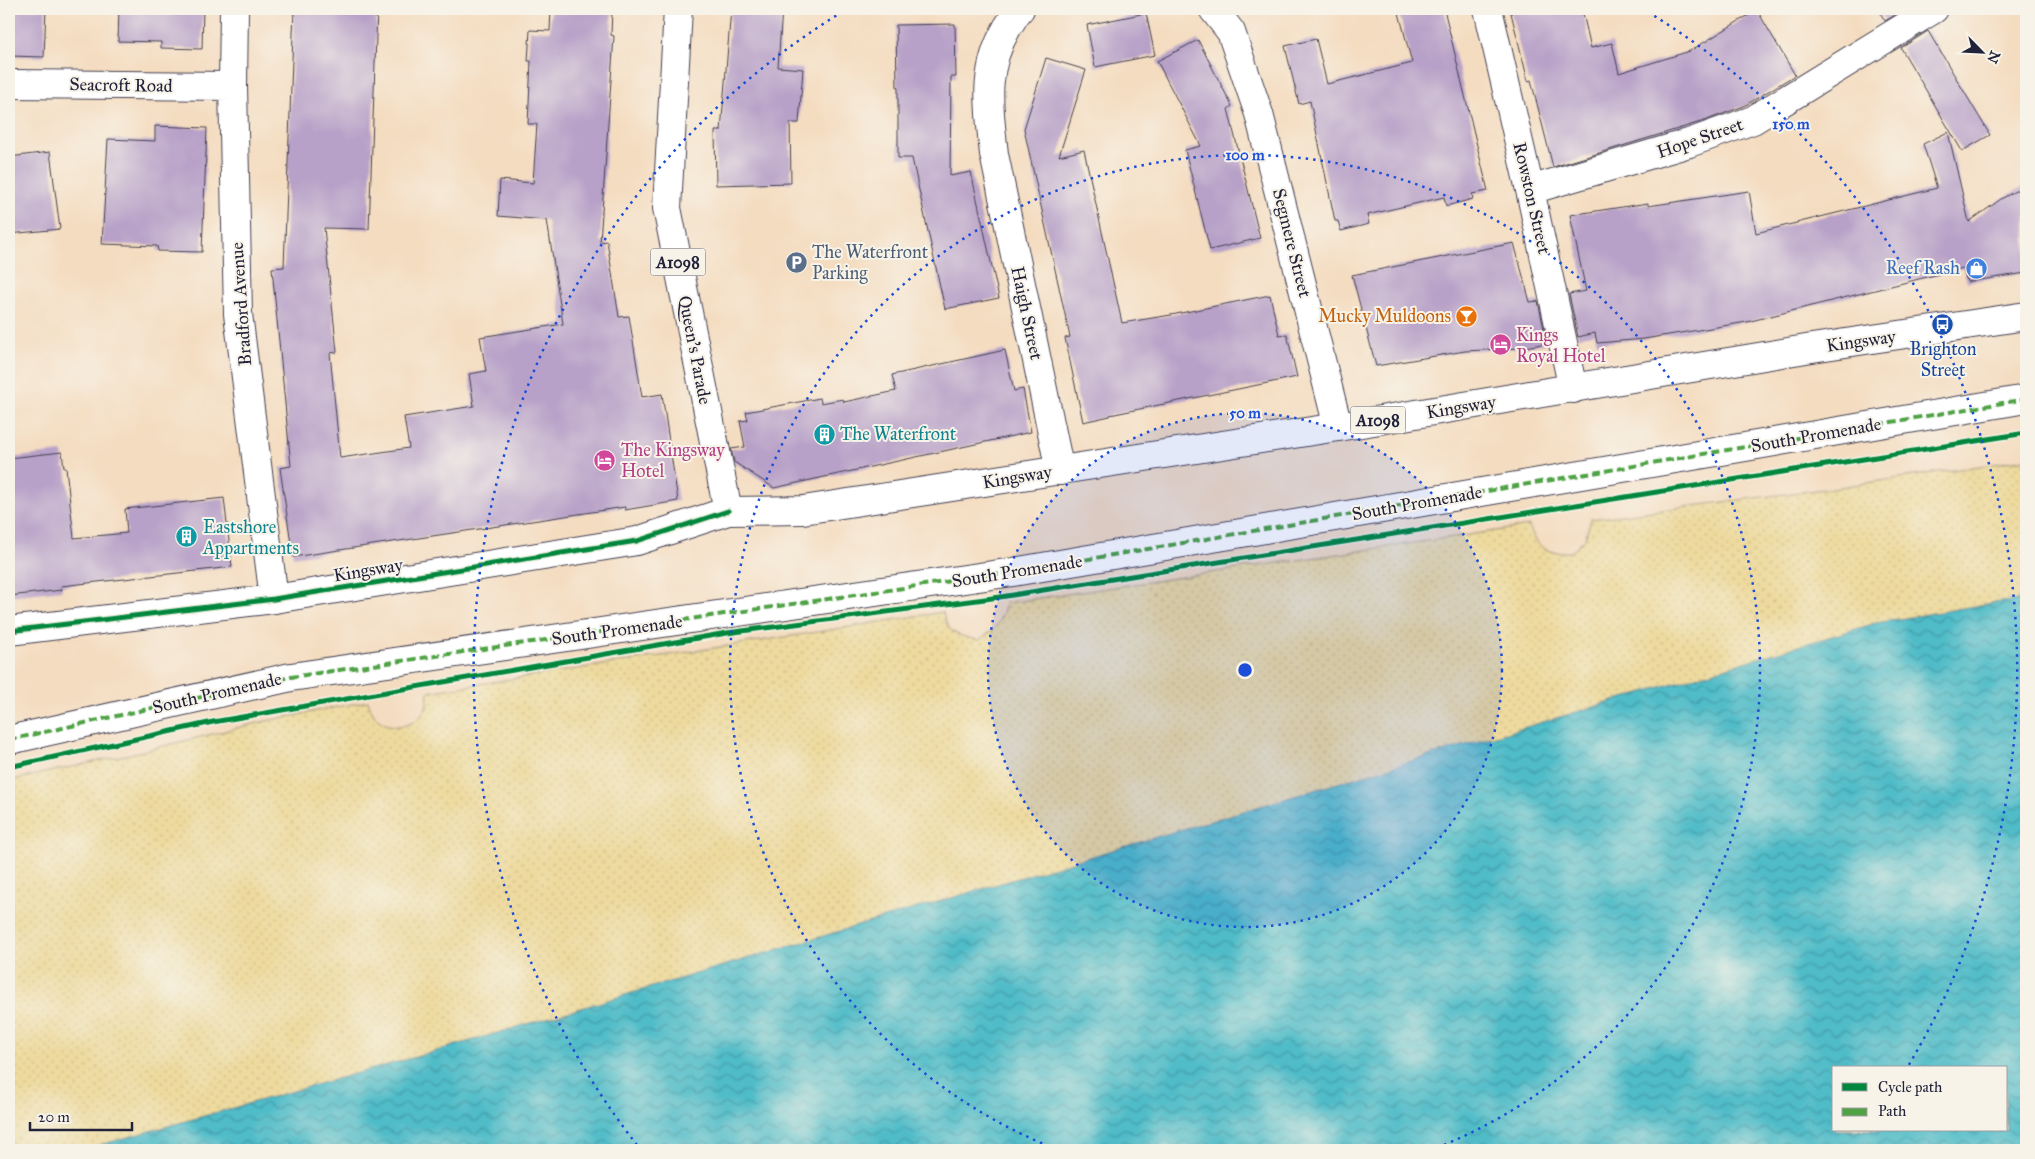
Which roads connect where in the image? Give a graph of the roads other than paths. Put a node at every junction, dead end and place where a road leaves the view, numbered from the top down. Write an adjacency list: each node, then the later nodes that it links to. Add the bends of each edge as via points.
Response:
1 (234, 9): 8 (street, Bradford Avenue)
2 (678, 9): 15 (street, Queen's Parade / A1098, via 667,208)
3 (1020, 9): 14 (street, Haigh Street, via 998,43 989,79 994,154)
4 (1213, 9): 13 (street, Segmere Street, via 1231,32 1259,114)
5 (1488, 9): 9 (street, Rowston Street)
6 (1934, 9): 9 (street, Hope Street, via 1753,120 1689,143)
7 (9, 84): 8 (street, Seacroft Road)
8 (233, 86): 16 (street, Bradford Avenue, via 238,314)
9 (1530, 190): 11 (street, Rowston Street)
10 (2026, 316): 11 (street, Kingsway / A1098)
11 (1573, 389): 13 (street, Kingsway / A1098)
12 (2026, 399): 18 (street, South Promenade, via 1013,572 291,677)
13 (1338, 427): 14 (street, Kingsway / A1098)
14 (1060, 471): 15 (street, Kingsway / A1098, via 803,510)
15 (728, 511): 16 (street, Kingsway, via 637,541)
16 (274, 598): 17 (street, Kingsway)
17 (9, 631)
18 (9, 740)

